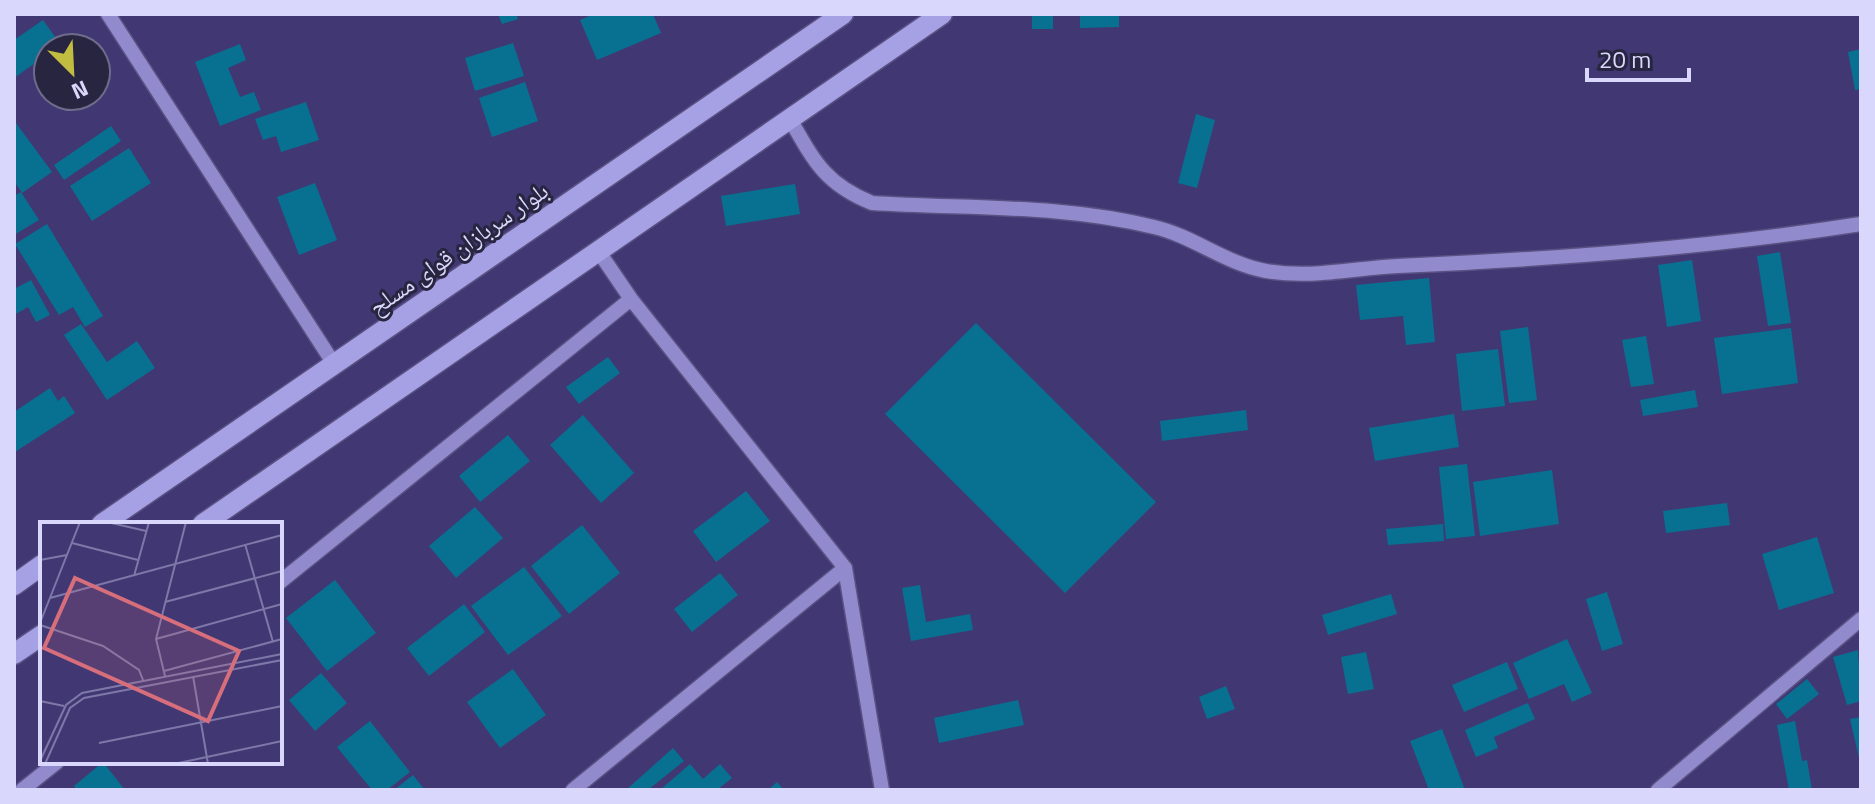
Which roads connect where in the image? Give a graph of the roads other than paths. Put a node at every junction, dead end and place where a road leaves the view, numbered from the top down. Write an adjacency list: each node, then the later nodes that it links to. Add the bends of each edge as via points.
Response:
1 (108, 14): 8 (street)
2 (843, 14): 8 (main road, بلوار سربازان قوای مسلح)
3 (942, 14): 4 (main road)
4 (790, 119): 5 (street, via 827,179 872,203 1060,209 1157,228 1265,271 1317,275 1547,260 1732,244); 6 (main road)
5 (1861, 224)
6 (599, 252): 7 (street); 10 (main road)
7 (631, 299): 12 (street); 13 (street)
8 (334, 364): 9 (main road, بلوار سربازان قوای مسلح)
9 (105, 522)
10 (206, 522)
11 (40, 566): 14 (main road)
12 (845, 568): 20 (street); 21 (street)
13 (282, 580)
14 (14, 585)
15 (1861, 619): 22 (street)
16 (40, 636): 17 (main road)
17 (14, 654)
18 (54, 764): 19 (street)
19 (22, 790)
20 (573, 790)
21 (882, 790)
22 (1658, 790)

